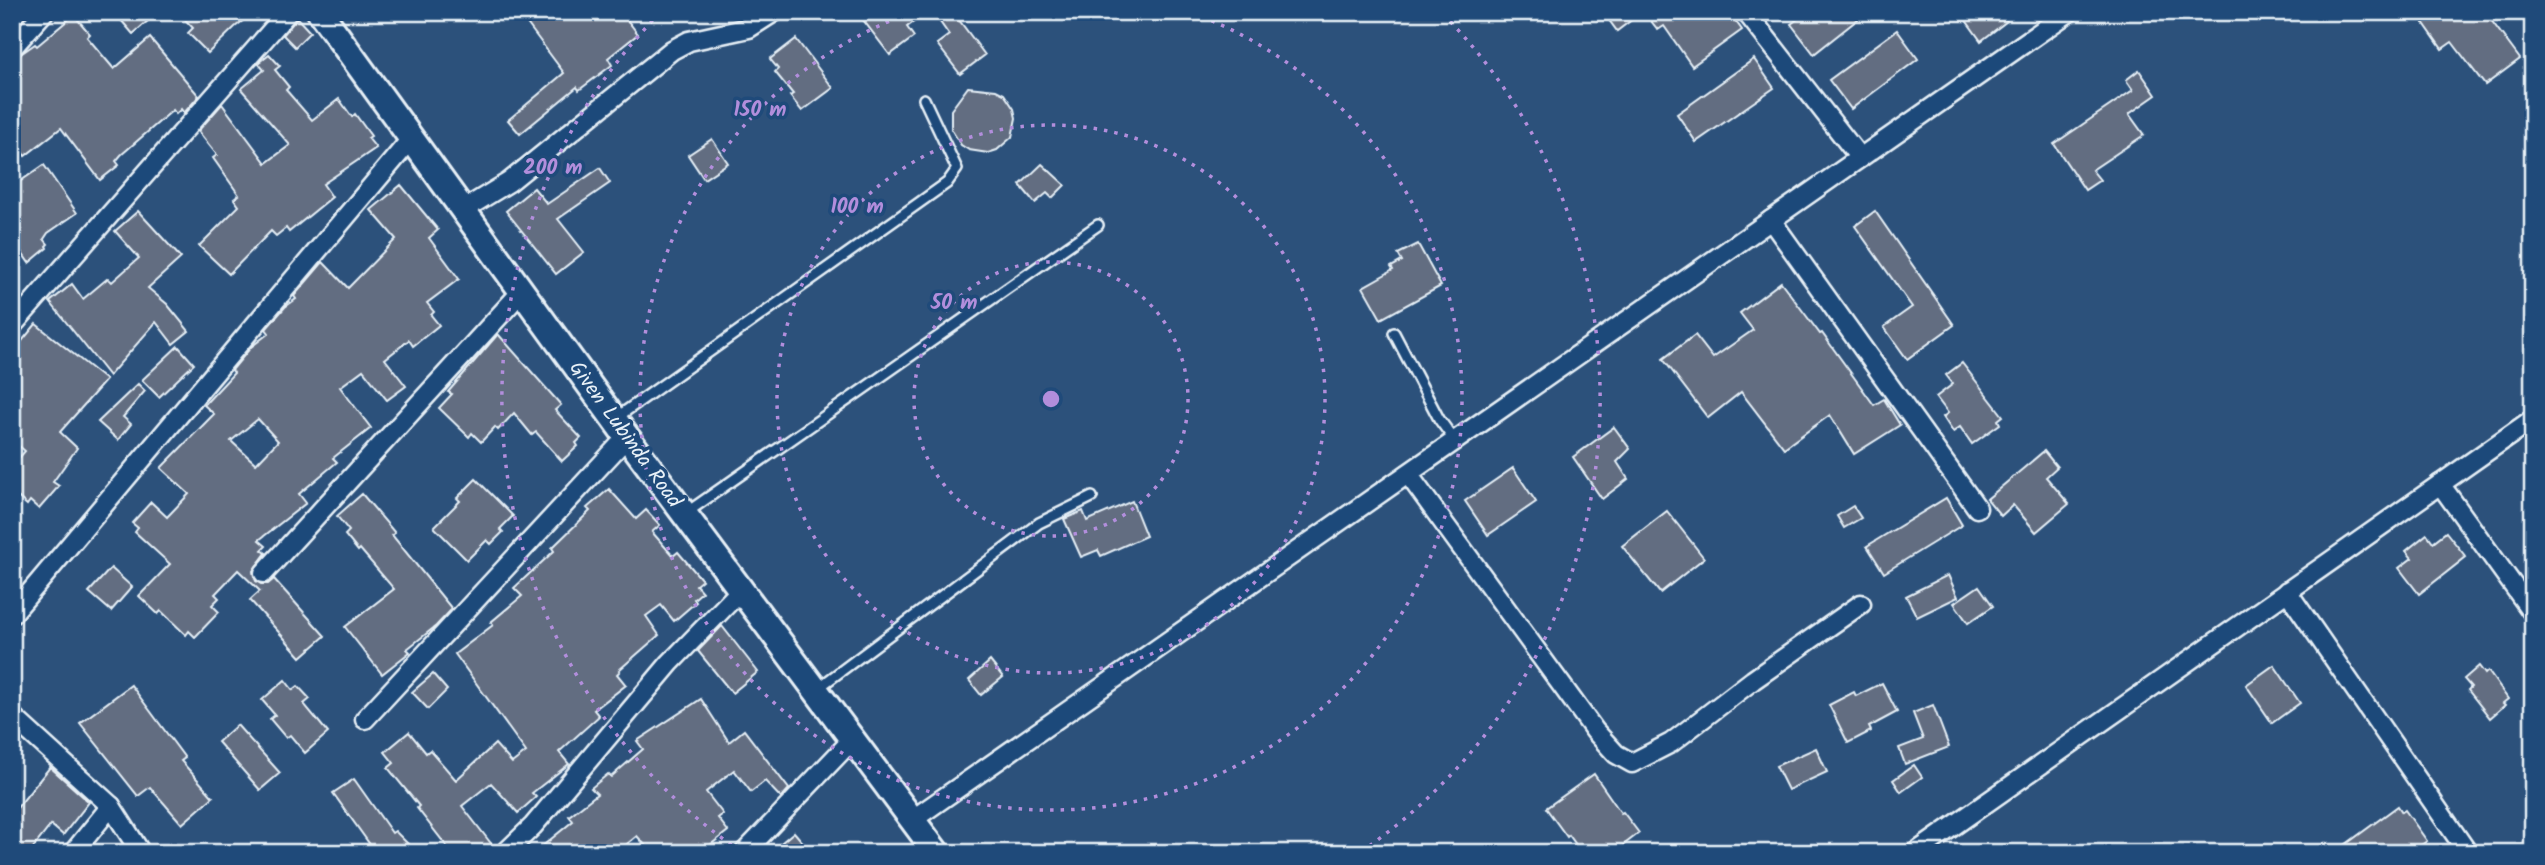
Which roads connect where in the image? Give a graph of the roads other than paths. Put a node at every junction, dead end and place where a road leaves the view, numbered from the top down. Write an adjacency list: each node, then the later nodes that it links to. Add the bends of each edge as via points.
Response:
1 (44, 12): 7 (street)
2 (289, 12): 15 (street)
3 (320, 12): 9 (street, Given Lubinda Road)
4 (774, 12): 11 (street, via 749,28 689,41 673,50 509,182)
5 (1746, 12): 10 (street)
6 (2063, 14): 10 (street)
7 (12, 48)
8 (924, 99): 18 (lane, via 957,169 947,183)
9 (412, 138): 11 (street, Given Lubinda Road); 30 (street)
10 (1860, 158): 12 (street)
11 (463, 209): 14 (street, Given Lubinda Road)
12 (1771, 220): 19 (street); 23 (street)
13 (1098, 225): 24 (lane)
14 (522, 291): 18 (street, Given Lubinda Road); 25 (street)
15 (12, 326)
16 (1394, 333): 19 (lane)
17 (2533, 419): 21 (street)
18 (621, 428): 24 (street, Given Lubinda Road); 33 (street)
19 (1455, 441): 20 (street)
20 (1408, 474): 28 (street, via 1595,731 1616,754 1632,763 1671,743); 36 (street)
21 (2440, 484): 27 (street); 29 (street)
22 (1092, 497): 31 (lane, via 1039,523)
23 (1977, 508)
24 (684, 514): 26 (street, Given Lubinda Road)
25 (264, 573)
26 (741, 590): 31 (street, Given Lubinda Road); 39 (street, via 670,663)
27 (2287, 591): 42 (street); 43 (street)
28 (1861, 604)
29 (2533, 613)
30 (12, 614)
31 (815, 690): 34 (street, Given Lubinda Road)
32 (12, 716): 35 (street)
33 (365, 719)
34 (852, 740): 36 (street, Given Lubinda Road); 40 (street)
35 (111, 806): 37 (street); 38 (street)
36 (912, 820): 41 (street, Given Lubinda Road)
37 (73, 853)
38 (141, 853)
39 (505, 853)
40 (744, 853)
41 (937, 853)
42 (1915, 853)
43 (2468, 853)

